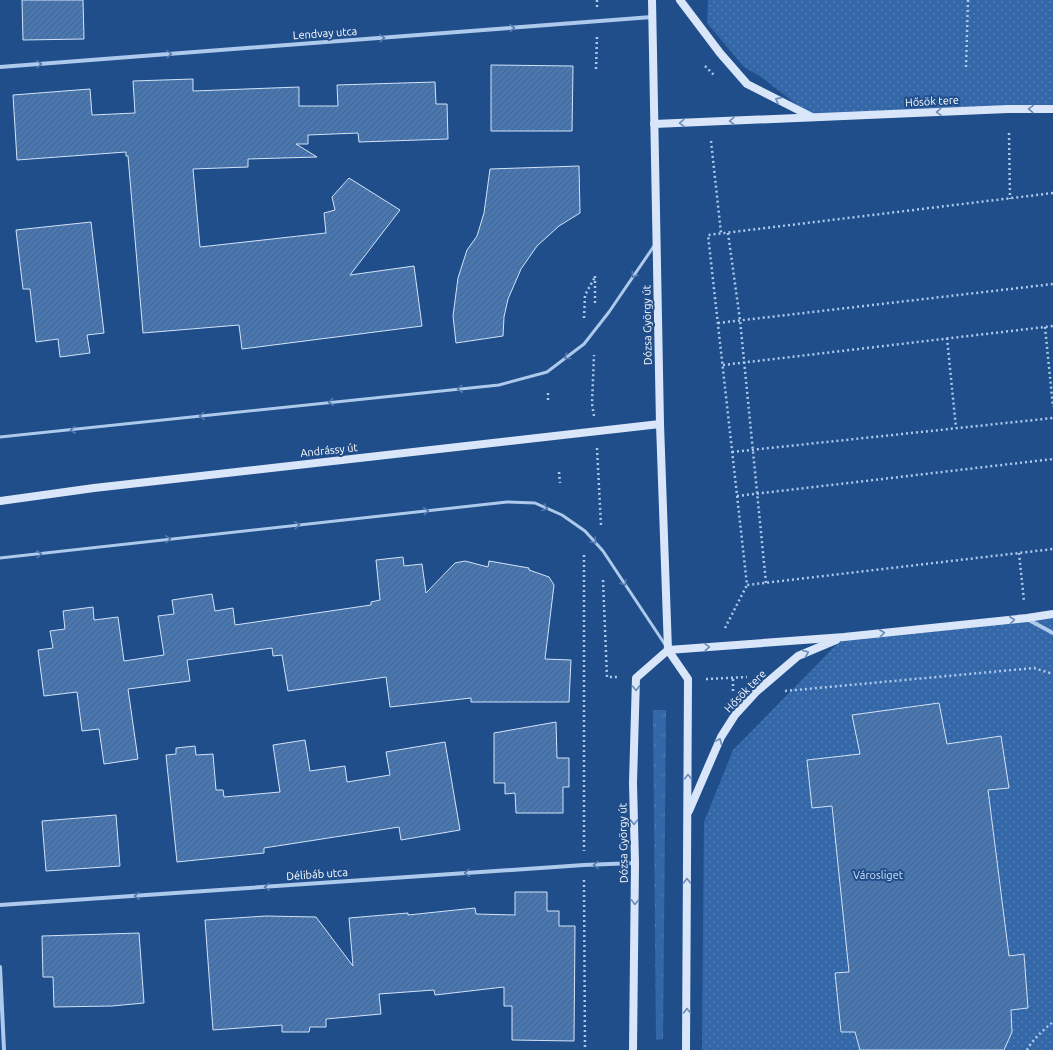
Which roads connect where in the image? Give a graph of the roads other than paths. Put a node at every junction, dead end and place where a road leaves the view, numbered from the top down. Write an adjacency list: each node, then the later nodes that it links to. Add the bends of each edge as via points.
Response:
1 (652, 0): 3 (main road, Dózsa György út)
2 (680, 0): 6 (main road, Hősök tere, one-way to 2, via 747,84)
3 (652, 18): 4 (street, Lendvay utca, one-way to 3); 7 (main road, Dózsa György út)
4 (0, 67)
5 (1053, 109): 6 (main road, Hősök tere, one-way to 6)
6 (813, 118): 7 (main road, Hősök tere, one-way to 7)
7 (654, 124): 8 (main road, Dózsa György út)
8 (656, 243): 9 (main road, Dózsa György út); 10 (lane, one-way to 10, via 595,331 584,344 547,372 499,384)
9 (660, 424): 11 (main road, Andrássy út, via 94,488); 17 (main road, Dózsa György út)
10 (0, 437)
11 (0, 501)
12 (0, 558): 17 (lane, one-way to 17, via 506,502 535,504 562,515 584,532 602,551)
13 (1053, 614): 14 (main road, Hősök tere)
14 (1027, 618): 15 (street); 16 (main road, Hősök tere, one-way to 14)
15 (1053, 633)
16 (844, 637): 17 (main road, Hősök tere, one-way to 16); 18 (main road, Hősök tere, one-way to 16, via 721,737 735,715 756,692 798,656)
17 (668, 650): 18 (main road, one-way to 17, via 688,679); 19 (main road, Dózsa György út, one-way to 19, via 636,678 633,783)
18 (688, 816): 24 (main road, one-way to 18)
19 (635, 863): 20 (street, Délibáb utca, one-way to 20); 23 (main road, Dózsa György út, one-way to 23)
20 (0, 905)
21 (0, 966): 22 (street)
22 (4, 1050)
23 (633, 1050)
24 (686, 1050)

